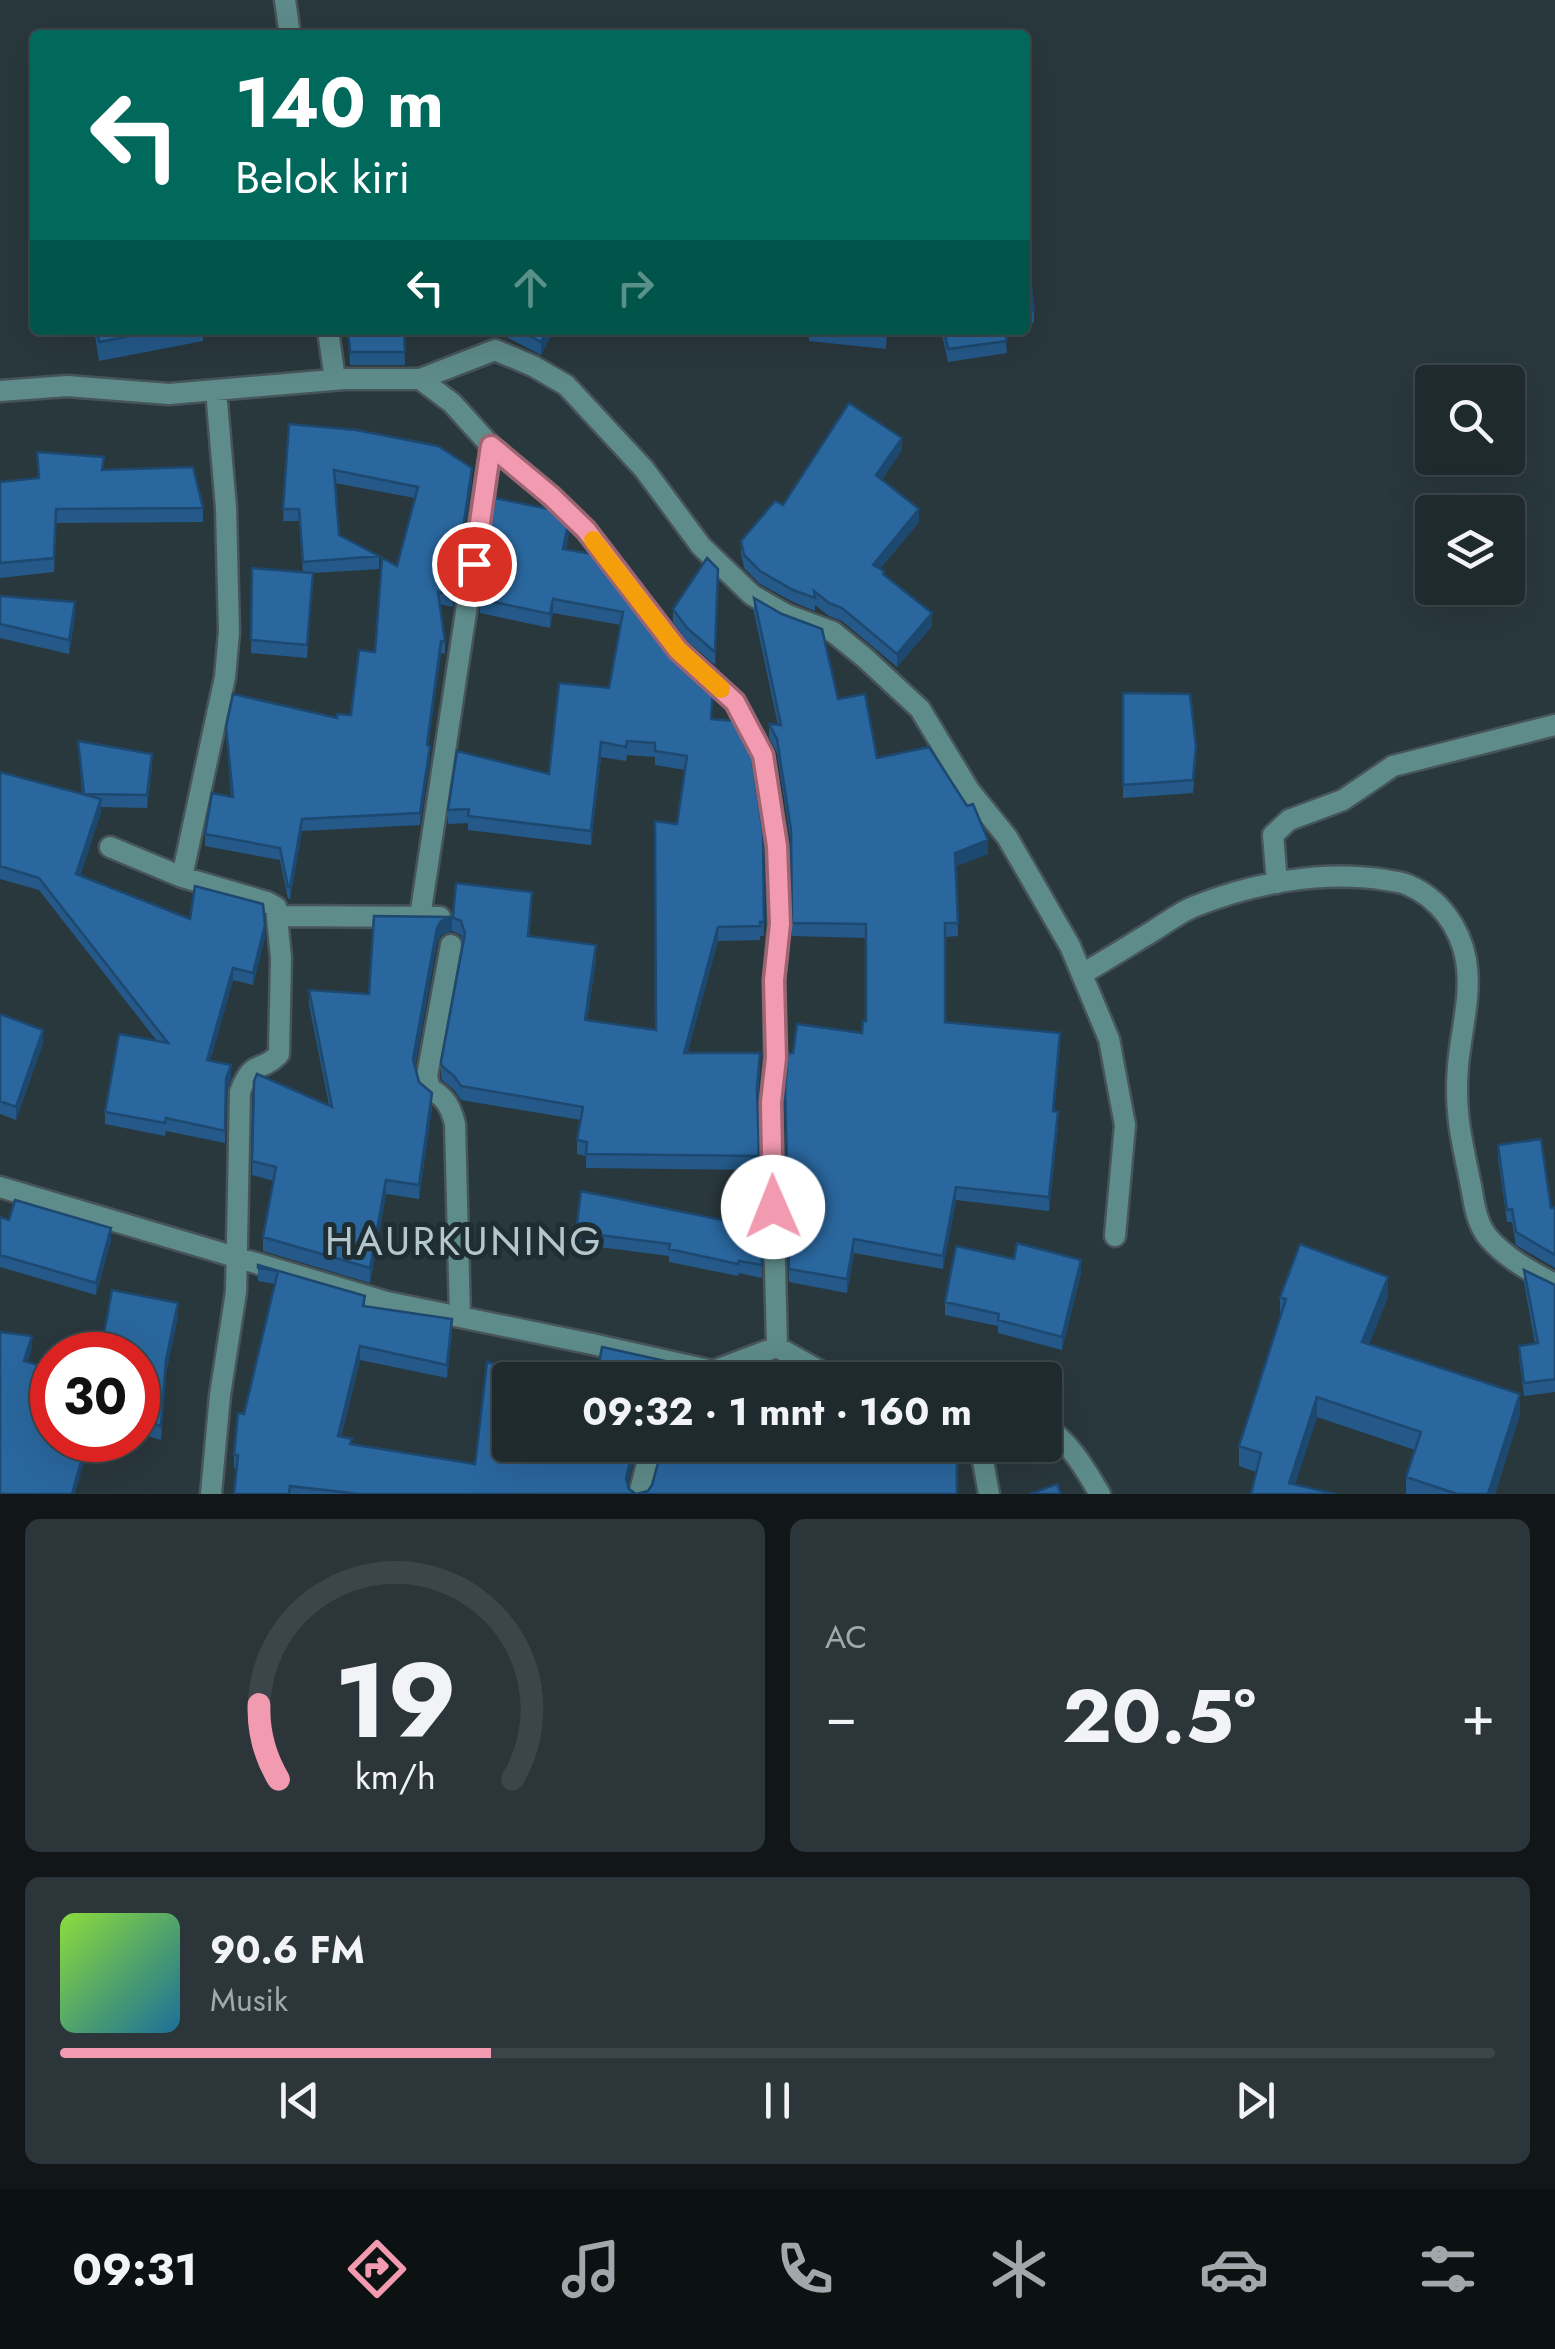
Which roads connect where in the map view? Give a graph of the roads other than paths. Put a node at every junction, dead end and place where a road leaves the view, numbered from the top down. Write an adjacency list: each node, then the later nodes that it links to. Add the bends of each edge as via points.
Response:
1 (285, 0): 2 (street)
2 (289, 30)
3 (329, 335): 5 (street)
4 (420, 379): 5 (street); 8 (street); 15 (street, via 496,350 566,385 644,468 702,546 752,594 833,632 920,709 969,790 1007,837)
5 (335, 380): 6 (street)
6 (216, 390): 7 (street); 11 (street, via 229,632)
7 (0, 391)
8 (491, 446): 13 (street, via 430,917); 21 (street, via 586,530 678,650 735,702 763,755 780,924 771,1102)
9 (1555, 725): 12 (street, via 1393,766 1344,800 1289,820 1272,835)
10 (110, 847): 11 (street)
11 (182, 876): 13 (street, via 268,902)
12 (1276, 883): 15 (street, via 1189,908); 19 (street, via 1366,877 1406,884 1435,901 1455,927 1468,989 1458,1130 1475,1210 1497,1246)
13 (277, 916): 18 (street, via 279,1054 253,1068 240,1092)
14 (451, 945): 20 (street, via 427,1076 430,1090 451,1107 455,1124)
15 (1082, 974): 17 (street, via 1109,1039 1126,1126)
16 (0, 1187): 18 (street)
17 (1115, 1236)
18 (238, 1258): 20 (street, via 386,1302); 28 (street)
19 (1555, 1284)
20 (460, 1316): 22 (street)
21 (777, 1347): 23 (street); 24 (street)
22 (636, 1362)
23 (737, 1362)
24 (804, 1362)
25 (1062, 1441): 31 (street)
26 (647, 1462): 29 (street)
27 (983, 1462): 30 (street)
28 (211, 1494)
29 (639, 1494)
30 (989, 1494)
31 (1100, 1494)

